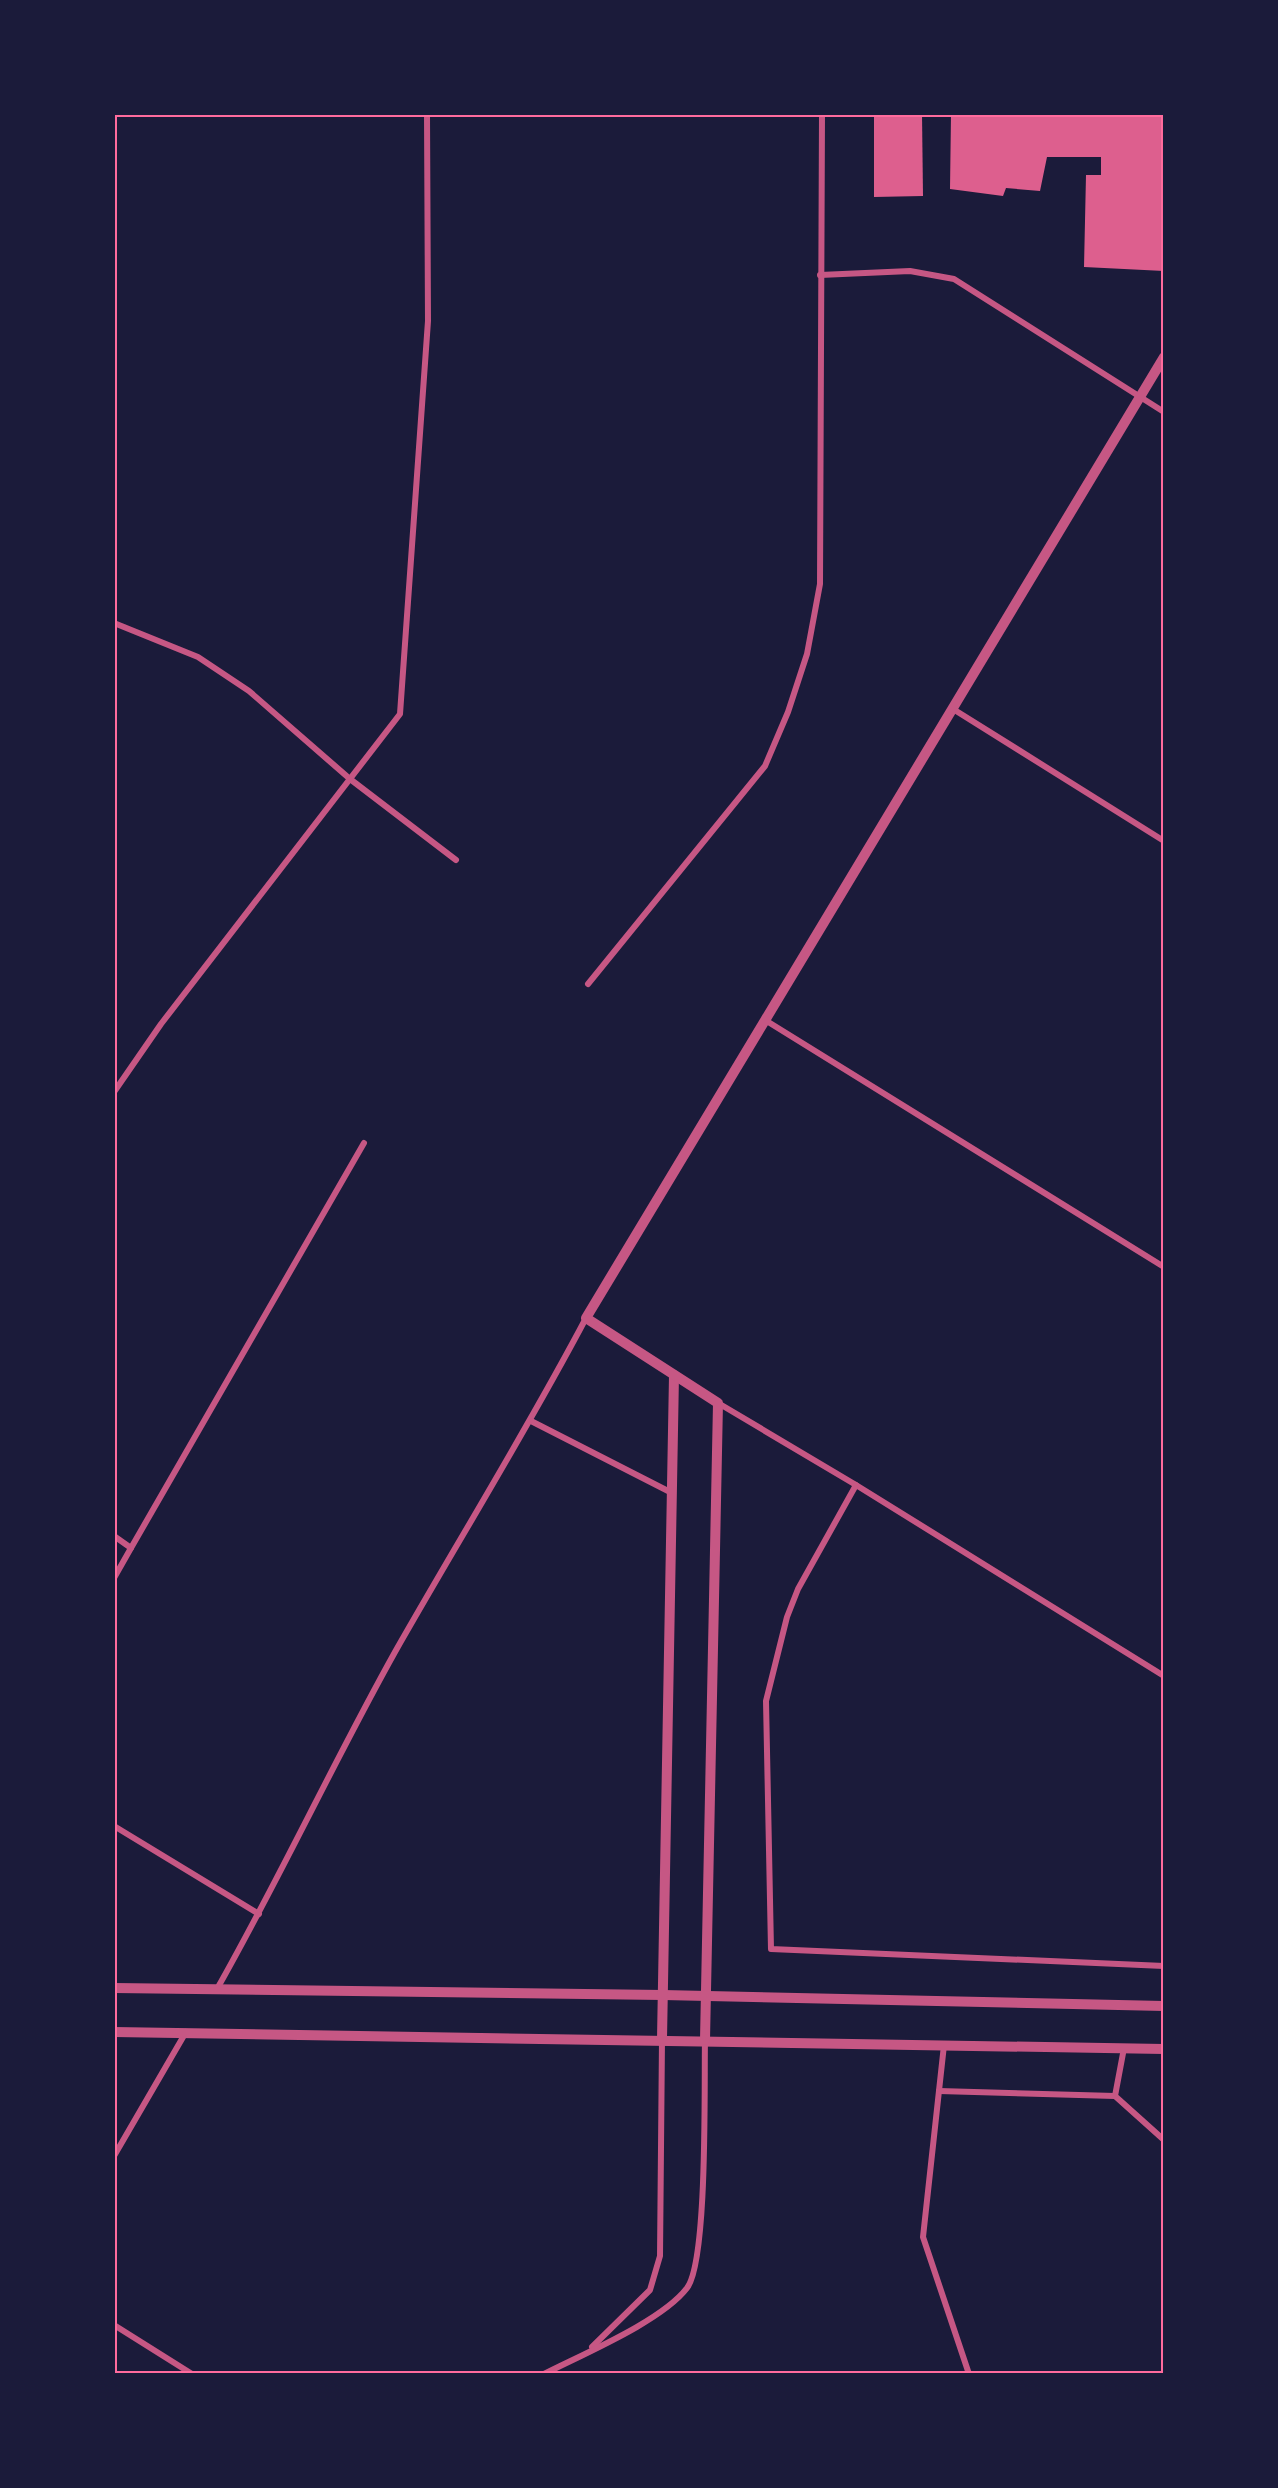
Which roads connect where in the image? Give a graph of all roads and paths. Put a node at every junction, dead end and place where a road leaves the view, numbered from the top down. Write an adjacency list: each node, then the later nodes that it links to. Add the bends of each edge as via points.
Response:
1 (427, 114): 9 (street, via 428,321 400,714)
2 (822, 114): 3 (street)
3 (819, 275): 5 (street, via 910,271 954,279); 12 (street, via 820,584 804,664 765,766)
4 (1164, 357): 5 (street)
5 (1140, 396): 6 (street); 8 (street)
6 (1164, 412)
7 (114, 623): 9 (street, via 198,657 249,691)
8 (953, 709): 10 (street); 13 (street)
9 (350, 779): 11 (street); 14 (street, via 161,1024)
10 (1164, 841)
11 (456, 860)
12 (588, 984)
13 (765, 1020): 16 (street); 17 (street)
14 (114, 1092)
15 (364, 1143): 24 (street)
16 (1164, 1268)
17 (586, 1318): 18 (street); 20 (street)
18 (674, 1375): 19 (street); 22 (street)
19 (718, 1403): 21 (street); 33 (street)
20 (531, 1421): 22 (street); 28 (street, via 394,1654)
21 (856, 1485): 26 (street); 29 (street, via 798,1589 766,1701 771,1949)
22 (672, 1492): 32 (street)
23 (114, 1536): 24 (street)
24 (131, 1548): 25 (street)
25 (114, 1578)
26 (1164, 1676)
27 (114, 1826): 28 (street)
28 (260, 1914): 31 (street)
29 (1164, 1966)
30 (114, 1988): 31 (street)
31 (217, 1989): 32 (street)
32 (663, 1995): 33 (street); 37 (street)
33 (706, 1996): 34 (street); 38 (street)
34 (1164, 2006)
35 (114, 2032): 36 (street)
36 (186, 2032): 37 (street); 45 (street)
37 (662, 2039): 38 (street); 47 (street, via 660,2256 650,2290)
38 (705, 2040): 39 (street); 47 (street, via 701,2241 689,2286 666,2310)
39 (944, 2045): 40 (street); 42 (street)
40 (1124, 2048): 41 (street); 43 (street)
41 (1164, 2049)
42 (939, 2091): 43 (street); 50 (street, via 923,2237)
43 (1115, 2096): 44 (street)
44 (1164, 2140)
45 (114, 2156)
46 (114, 2325): 48 (street)
47 (587, 2352): 49 (street)
48 (192, 2374)
49 (544, 2374)
50 (969, 2374)

